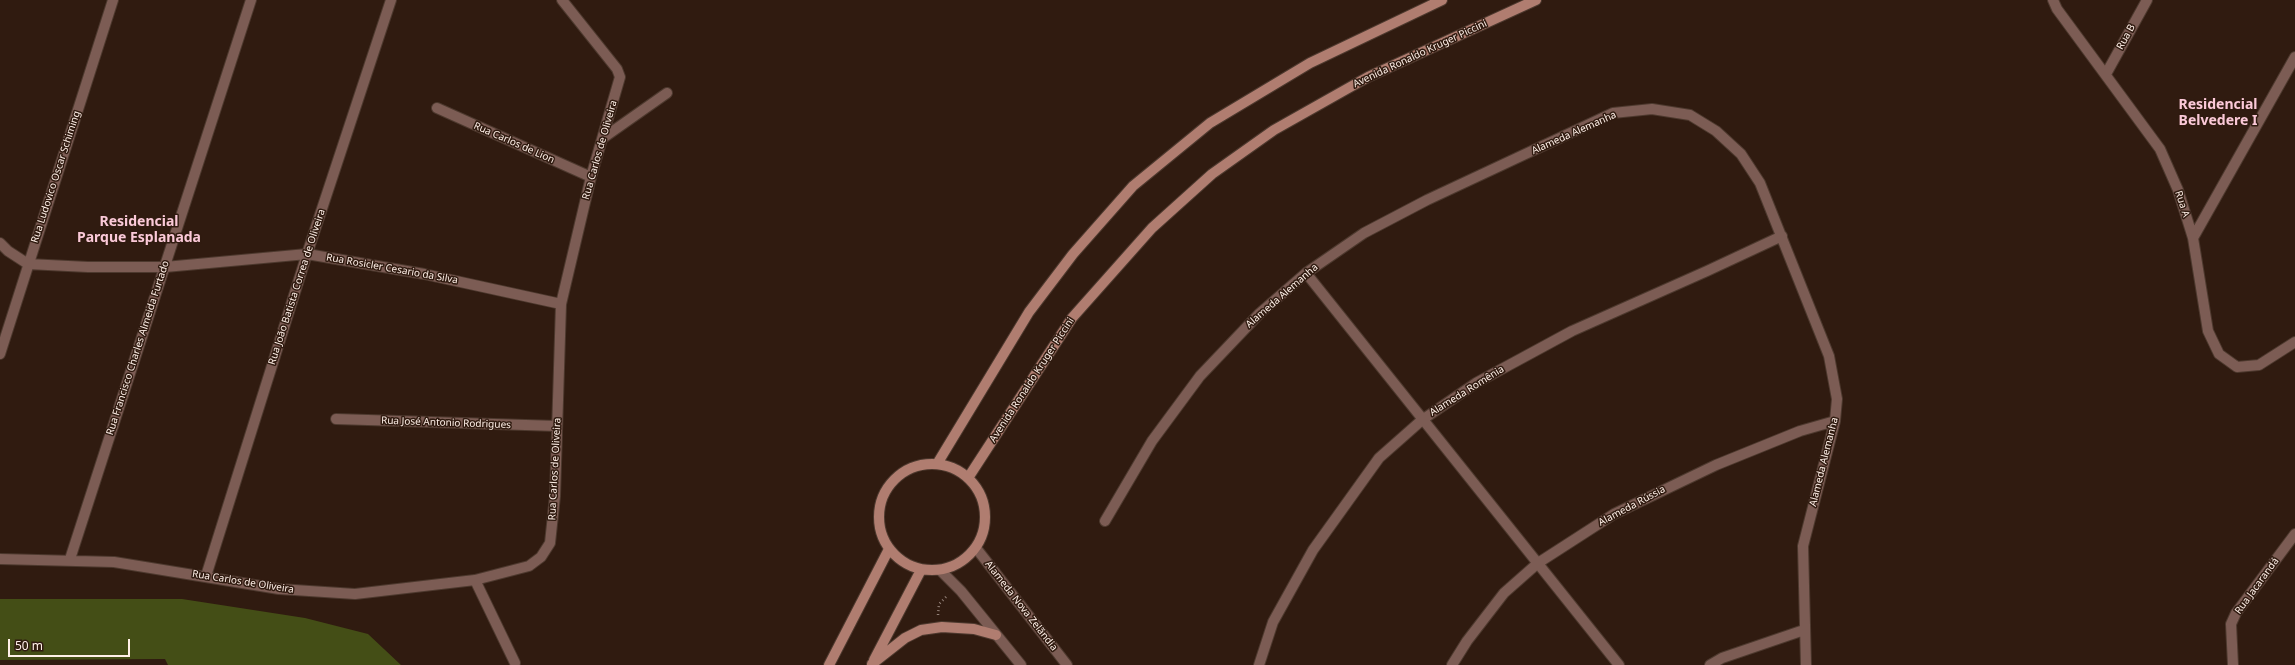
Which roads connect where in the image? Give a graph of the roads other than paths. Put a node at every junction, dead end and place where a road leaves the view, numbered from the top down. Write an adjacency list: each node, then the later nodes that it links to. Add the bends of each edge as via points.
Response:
1 (113, 0): 19 (street, Rua Ludovico Oscar Schiming)
2 (252, 0): 20 (street, Rua Francisco Charles Almeida Furtado)
3 (390, 0): 18 (street, Rua João Batista Correa de Oliveira)
4 (562, 0): 13 (street, Rua Carlos de Oliveira, via 620,77)
5 (1442, 0): 29 (main road, via 1310,63 1210,123 1133,186 1073,254 1029,312)
6 (1536, 0): 30 (main road, Avenida Ronaldo Kruger Piccini, via 1368,77 1274,130 1212,174 1152,228 1072,318)
7 (2053, 0): 10 (street, Rua A)
8 (2147, 0): 10 (street, Rua B)
9 (2295, 57): 16 (street)
10 (2106, 74): 16 (street, Rua A, via 2160,149 2178,190)
11 (667, 93): 13 (street)
12 (437, 108): 14 (street, Rua Carlos de Lion)
13 (603, 138): 14 (street, Rua Carlos de Oliveira)
14 (591, 177): 22 (street, Rua Carlos de Oliveira)
15 (1782, 236): 21 (street, Alameda Alemanha, via 1760,183 1741,154 1716,131 1690,115 1652,109 1613,113 1427,200 1364,233); 26 (street, Alameda Romênia, via 1572,331 1476,383); 27 (street, Alameda Alemanha, via 1829,356 1837,399)
16 (2193, 238): 23 (street, Rua A, via 2208,331 2219,354 2237,367 2259,365)
17 (0, 243): 19 (street)
18 (307, 254): 20 (street, Rua Rosicler Cesario da Silva); 22 (street, Rua Rosicler Cesario da Silva, via 424,274); 40 (street, Rua João Batista Correa de Oliveira)
19 (28, 264): 20 (street, Rua Rosicler Cesario da Silva); 24 (street, Rua Ludovico Oscar Schiming)
20 (165, 267): 36 (street, Rua Francisco Charles Almeida Furtado)
21 (1306, 273): 26 (street); 31 (street, Alameda Alemanha, via 1260,313 1200,376 1152,440)
22 (561, 304): 28 (street, Rua Carlos de Oliveira)
23 (2295, 342)
24 (0, 354)
25 (336, 419): 28 (street, Rua José Antonio Rodrigues)
26 (1422, 420): 37 (street); 49 (street, Alameda Romênia, via 1379,458 1313,550 1273,622)
27 (1835, 421): 37 (street, Alameda Rússia, via 1800,431 1716,464 1614,514); 42 (street, Alameda Alemanha, via 1803,546)
28 (557, 426): 41 (street, Rua Carlos de Oliveira, via 556,496 550,544 541,557 529,566)
29 (937, 464): 30 (main road, via 954,468); 34 (main road, via 919,465 903,472 890,484 882,499 879,516 880,528)
30 (968, 478): 33 (main road, via 982,499 985,511 985,524)
31 (1105, 522)
32 (2295, 534): 54 (street, Rua Jacarandá, via 2236,613 2231,624)
33 (976, 548): 39 (main road, via 954,566); 48 (street, Alameda Nova Zelãndia)
34 (889, 549): 38 (main road, via 909,566); 46 (main road)
35 (0, 558): 36 (street, Rua Carlos de Oliveira)
36 (70, 559): 40 (street, Rua Carlos de Oliveira, via 114,562)
37 (1538, 563): 50 (street, Alameda Rússia, via 1504,593); 51 (street)
38 (921, 570): 39 (main road); 45 (main road)
39 (940, 570): 43 (street)
40 (206, 576): 41 (street, Rua Carlos de Oliveira, via 279,589 355,594)
41 (475, 580): 44 (street)
42 (1804, 630): 52 (street, via 1722,658); 53 (street, Alameda Alemanha)
43 (996, 635): 45 (main road, via 974,629 937,627 921,630 905,638); 47 (street)
44 (515, 663)
45 (872, 664)
46 (829, 665)
47 (1021, 665)
48 (1067, 665)
49 (1259, 665)
50 (1452, 665)
51 (1619, 665)
52 (1710, 665)
53 (1806, 665)
54 (2233, 665)

